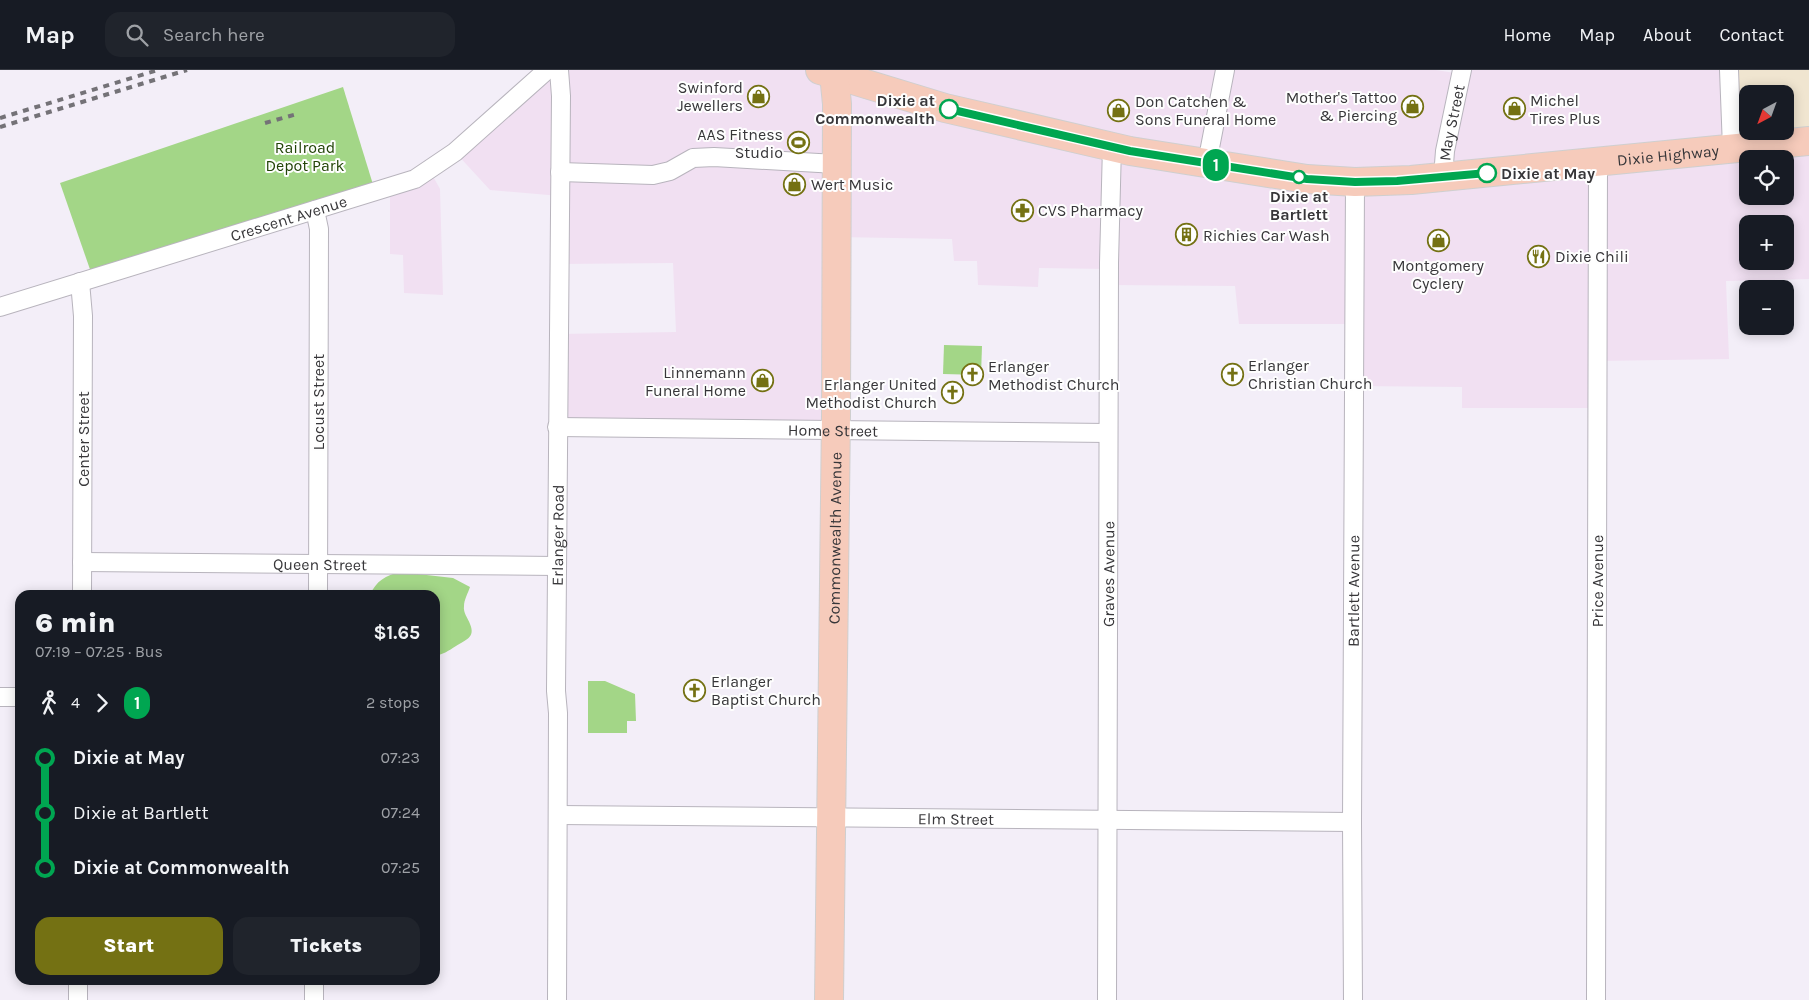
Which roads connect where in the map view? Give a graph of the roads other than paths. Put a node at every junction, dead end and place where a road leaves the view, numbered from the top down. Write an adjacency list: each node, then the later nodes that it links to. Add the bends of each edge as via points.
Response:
1 (546, 70): 16 (street, Crescent Avenue, via 430,171 415,179)
2 (559, 70): 13 (street, Erlanger Road)
3 (1225, 70): 11 (street)
4 (1462, 70): 14 (street, May Street)
5 (1729, 70): 9 (street)
6 (827, 72): 8 (main road, Dixie Highway, via 945,108); 12 (main road, Commonwealth Avenue, via 837,104)
7 (1809, 141): 9 (main road, Dixie Highway)
8 (1112, 146): 11 (main road, Dixie Highway); 21 (street, Graves Avenue)
9 (1732, 148): 10 (main road, Dixie Highway)
10 (1598, 162): 14 (main road, Dixie Highway); 41 (street, Price Avenue)
11 (1208, 163): 15 (main road, Dixie Highway, via 1307,179)
12 (836, 164): 13 (street, via 693,158 670,171 653,175); 20 (main road, Commonwealth Avenue)
13 (560, 172): 19 (street, Erlanger Road)
14 (1443, 177): 15 (main road, Dixie Highway)
15 (1355, 182): 32 (street, Bartlett Avenue)
16 (315, 210): 17 (street, Crescent Avenue); 23 (street, Locust Street, via 319,229)
17 (80, 282): 18 (street, Crescent Avenue); 22 (street, Center Street, via 83,316)
18 (0, 307)
19 (557, 427): 20 (street, Home Street); 24 (street, Erlanger Road)
20 (835, 431): 21 (street, Home Street); 30 (main road, Commonwealth Avenue)
21 (1108, 433): 31 (street, Graves Avenue)
22 (82, 562): 23 (street, Queen Street); 25 (street, Center Street)
23 (318, 564): 24 (street, Queen Street); 26 (street, Locust Street)
24 (556, 566): 29 (street, Erlanger Road)
25 (82, 590)
26 (318, 590)
27 (0, 697): 28 (street)
28 (15, 697)
29 (558, 815): 30 (street, Elm Street); 37 (street, Erlanger Road)
30 (831, 819): 31 (street, Elm Street); 38 (main road, Commonwealth Avenue)
31 (1108, 820): 32 (street, Elm Street); 39 (street, Graves Avenue)
32 (1352, 822): 40 (street, Bartlett Avenue)
33 (78, 985): 35 (street)
34 (314, 985): 36 (street)
35 (78, 1000)
36 (314, 1000)
37 (557, 1000)
38 (829, 1000)
39 (1107, 1000)
40 (1353, 1000)
41 (1596, 1000)

